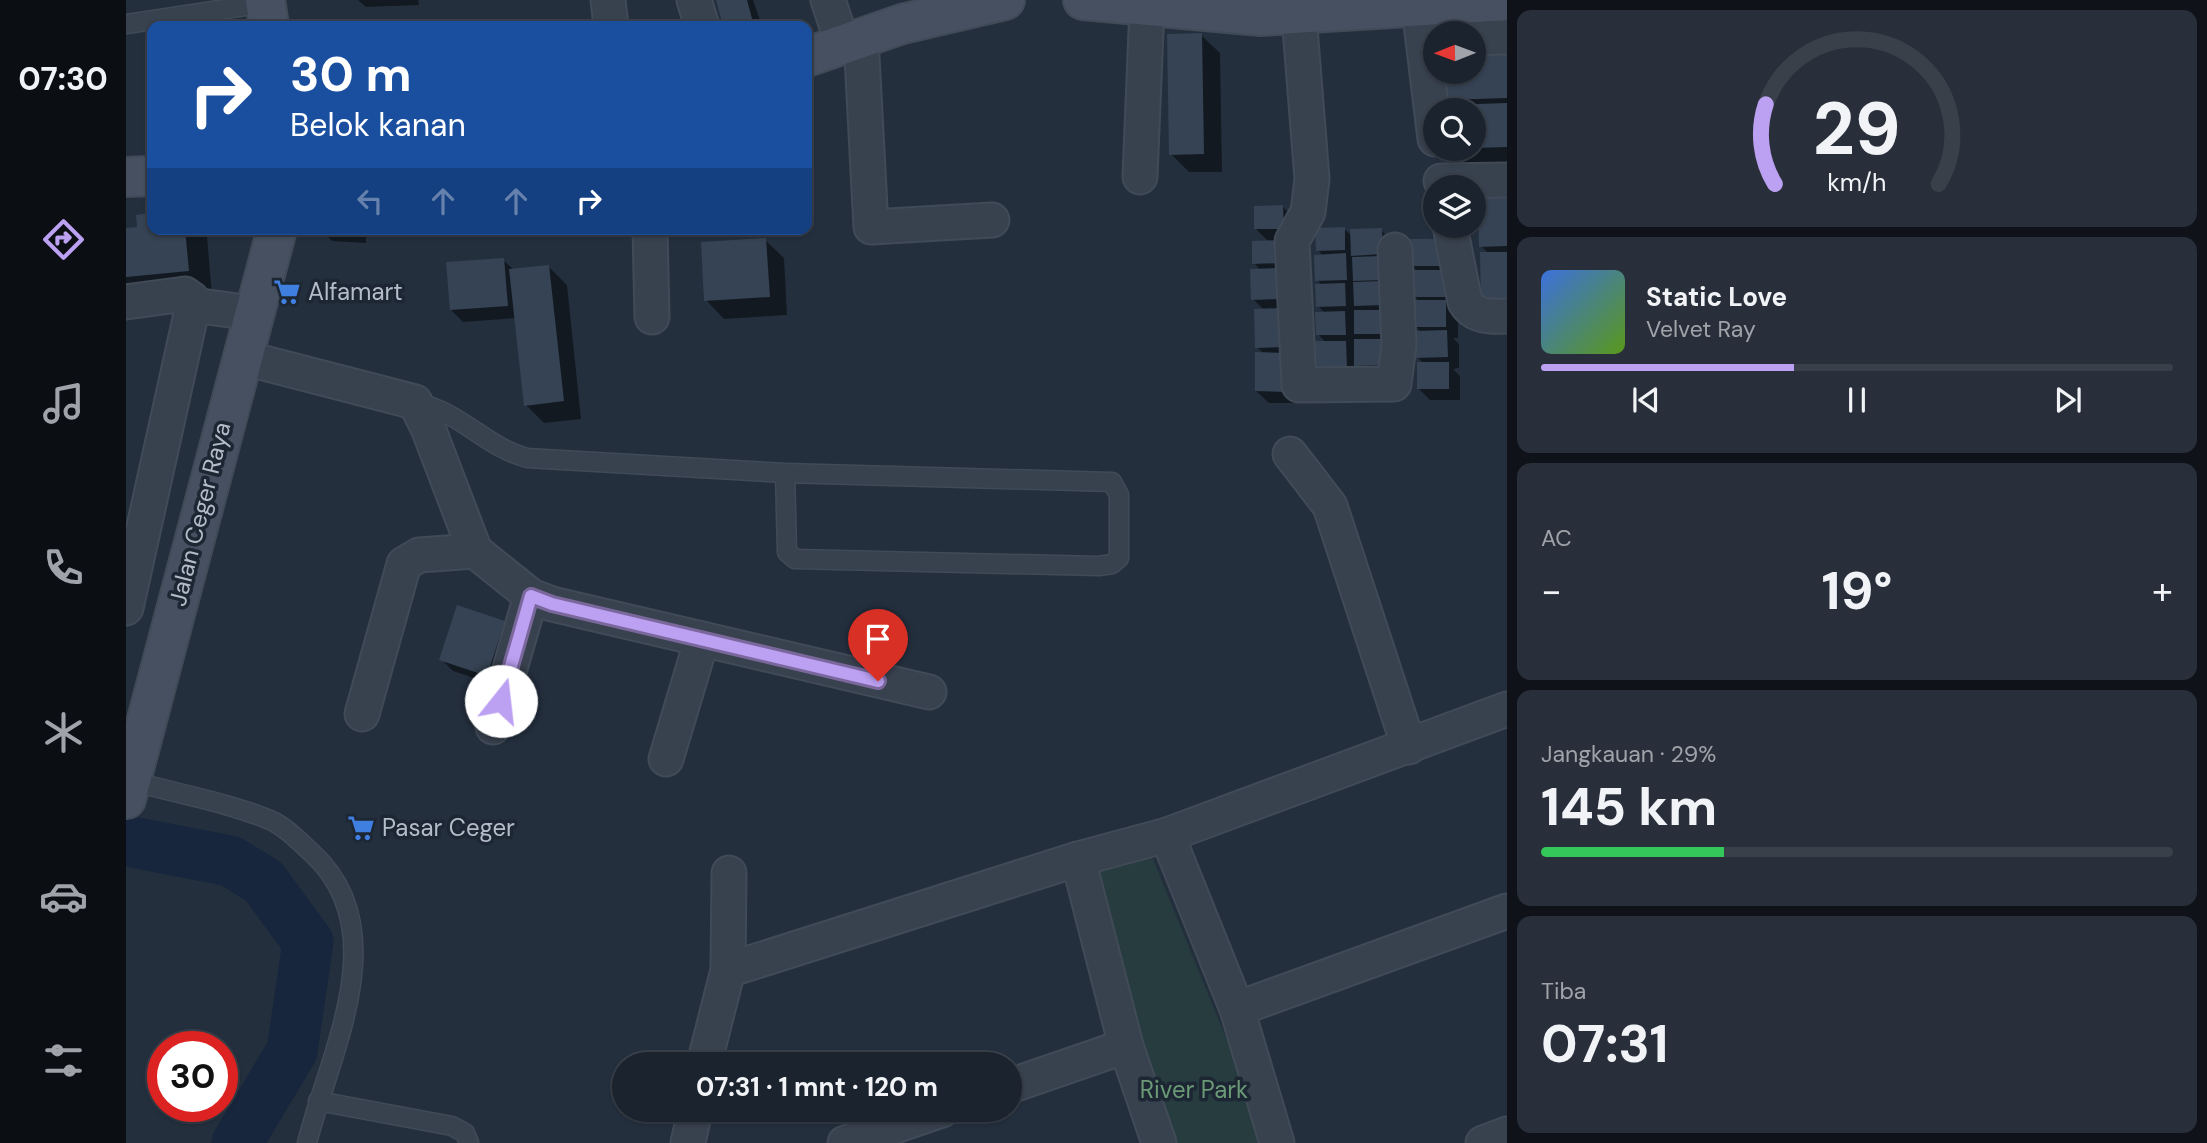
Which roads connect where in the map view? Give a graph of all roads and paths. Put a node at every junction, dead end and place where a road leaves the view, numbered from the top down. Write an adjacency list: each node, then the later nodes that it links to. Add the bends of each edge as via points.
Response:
1 (608, 0): 15 (street)
2 (694, 0): 16 (street)
3 (828, 0): 20 (street)
4 (924, 0): 20 (street)
5 (1005, 0): 20 (street)
6 (1083, 0): 8 (street)
7 (1507, 1): 17 (street)
8 (1138, 4): 10 (street); 27 (street)
9 (1375, 5): 12 (street); 19 (street)
10 (1261, 8): 12 (street)
11 (266, 10): 14 (lane)
12 (1299, 15): 33 (street, via 1312,179 1308,212 1292,241 1299,385 1394,384 1399,345)
13 (147, 21): 18 (lane)
14 (148, 21)
15 (610, 21)
16 (700, 21)
17 (1447, 21)
18 (126, 23)
19 (1423, 27)
20 (854, 35): 23 (street); 29 (street, via 871,227)
21 (1507, 37): 22 (street)
22 (1486, 38)
23 (812, 55)
24 (1440, 172): 28 (street)
25 (147, 176): 26 (street)
26 (126, 177)
27 (1140, 177)
28 (1507, 180)
29 (992, 220)
30 (275, 235): 36 (street, Jalan Ceger Raya)
31 (650, 235): 38 (street)
32 (1452, 238): 37 (street, via 1470,310)
33 (1395, 250)
34 (126, 302): 35 (street, via 185,295)
35 (193, 305): 36 (street); 45 (street)
36 (252, 313): 39 (street, Jalan Ceger Raya)
37 (1507, 316)
38 (652, 317)
39 (241, 357): 40 (street); 53 (street, Jalan Ceger Raya)
40 (415, 402): 42 (lane, via 446,411 508,453 527,458); 43 (street)
41 (1290, 453): 51 (street, via 1329,506)
42 (785, 472): 42 (lane, via 1112,482 1119,495 1119,558 1099,566 795,559 787,552)
43 (475, 551): 44 (street); 49 (street, via 419,555 404,564)
44 (531, 596): 46 (street); 50 (street)
45 (126, 608)
46 (702, 639): 47 (street); 52 (street)
47 (929, 692)
48 (1507, 709): 51 (street)
49 (362, 714)
50 (493, 727)
51 (1409, 747): 54 (street)
52 (666, 759)
53 (129, 790): 63 (lane, via 272,820 328,867 350,909 355,946 346,1016)
54 (1167, 835): 55 (street); 59 (street)
55 (1078, 859): 58 (street); 60 (street)
56 (729, 873): 58 (street)
57 (1507, 911): 59 (street)
58 (728, 970): 61 (street)
59 (1237, 1009): 72 (street)
60 (1126, 1046): 62 (street); 71 (street)
61 (707, 1052)
62 (1022, 1082)
63 (318, 1101): 67 (lane); 68 (lane, via 452,1126 465,1133)
64 (692, 1122): 69 (street)
65 (907, 1122): 70 (street)
66 (1507, 1134): 73 (street)
67 (307, 1143)
68 (469, 1143)
69 (688, 1143)
70 (845, 1143)
71 (1159, 1143)
72 (1277, 1143)
73 (1483, 1143)

